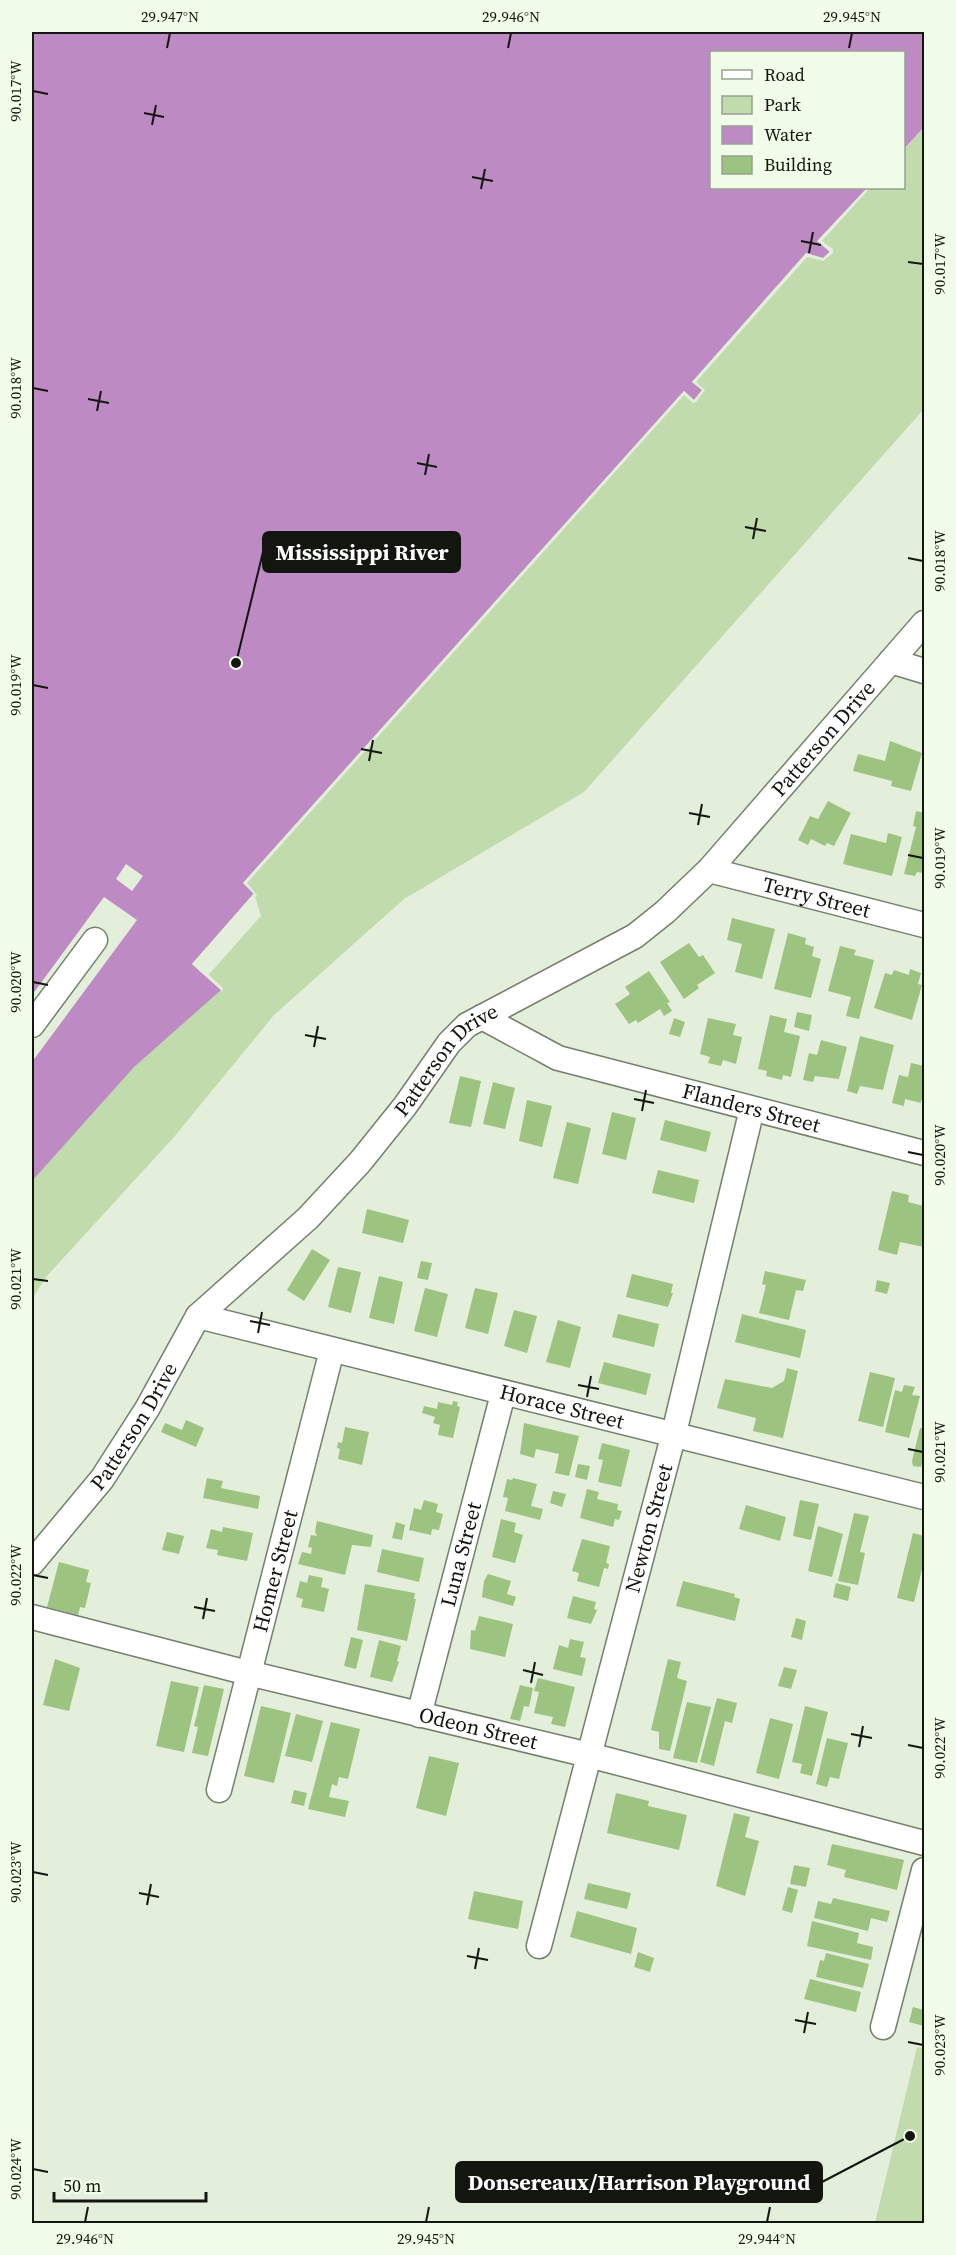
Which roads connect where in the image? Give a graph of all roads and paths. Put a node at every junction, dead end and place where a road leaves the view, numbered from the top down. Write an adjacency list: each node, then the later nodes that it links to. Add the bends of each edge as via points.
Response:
1 (924, 623): 2 (street, Patterson Drive)
2 (891, 662): 3 (street); 4 (street, Patterson Drive)
3 (924, 671)
4 (709, 870): 5 (street, Terry Street); 7 (street, Patterson Drive, via 635,936)
5 (924, 925)
6 (95, 940): 8 (street)
7 (482, 1017): 9 (street, Flanders Street, via 558,1058); 11 (street, Patterson Drive, via 467,1024 449,1043 360,1162 308,1218)
8 (32, 1025)
9 (752, 1109): 10 (street, Flanders Street); 14 (street, Newton Street)
10 (924, 1153)
11 (198, 1316): 12 (street, Horace Street); 16 (street, Patterson Drive, via 147,1409 102,1479)
12 (332, 1350): 13 (street, Horace Street); 18 (street, Homer Street)
13 (503, 1394): 14 (street, Horace Street); 19 (street, Luna Street)
14 (674, 1433): 15 (street, Horace Street); 20 (street, Newton Street)
15 (924, 1497)
16 (32, 1563)
17 (32, 1617): 18 (street, Odeon Street)
18 (248, 1673): 19 (street, Odeon Street); 21 (street, Homer Street)
19 (419, 1715): 20 (street, Odeon Street)
20 (589, 1755): 22 (street, Odeon Street); 24 (street, Newton Street)
21 (219, 1790)
22 (924, 1843)
23 (924, 1870): 25 (street)
24 (539, 1946)
25 (883, 2027)

